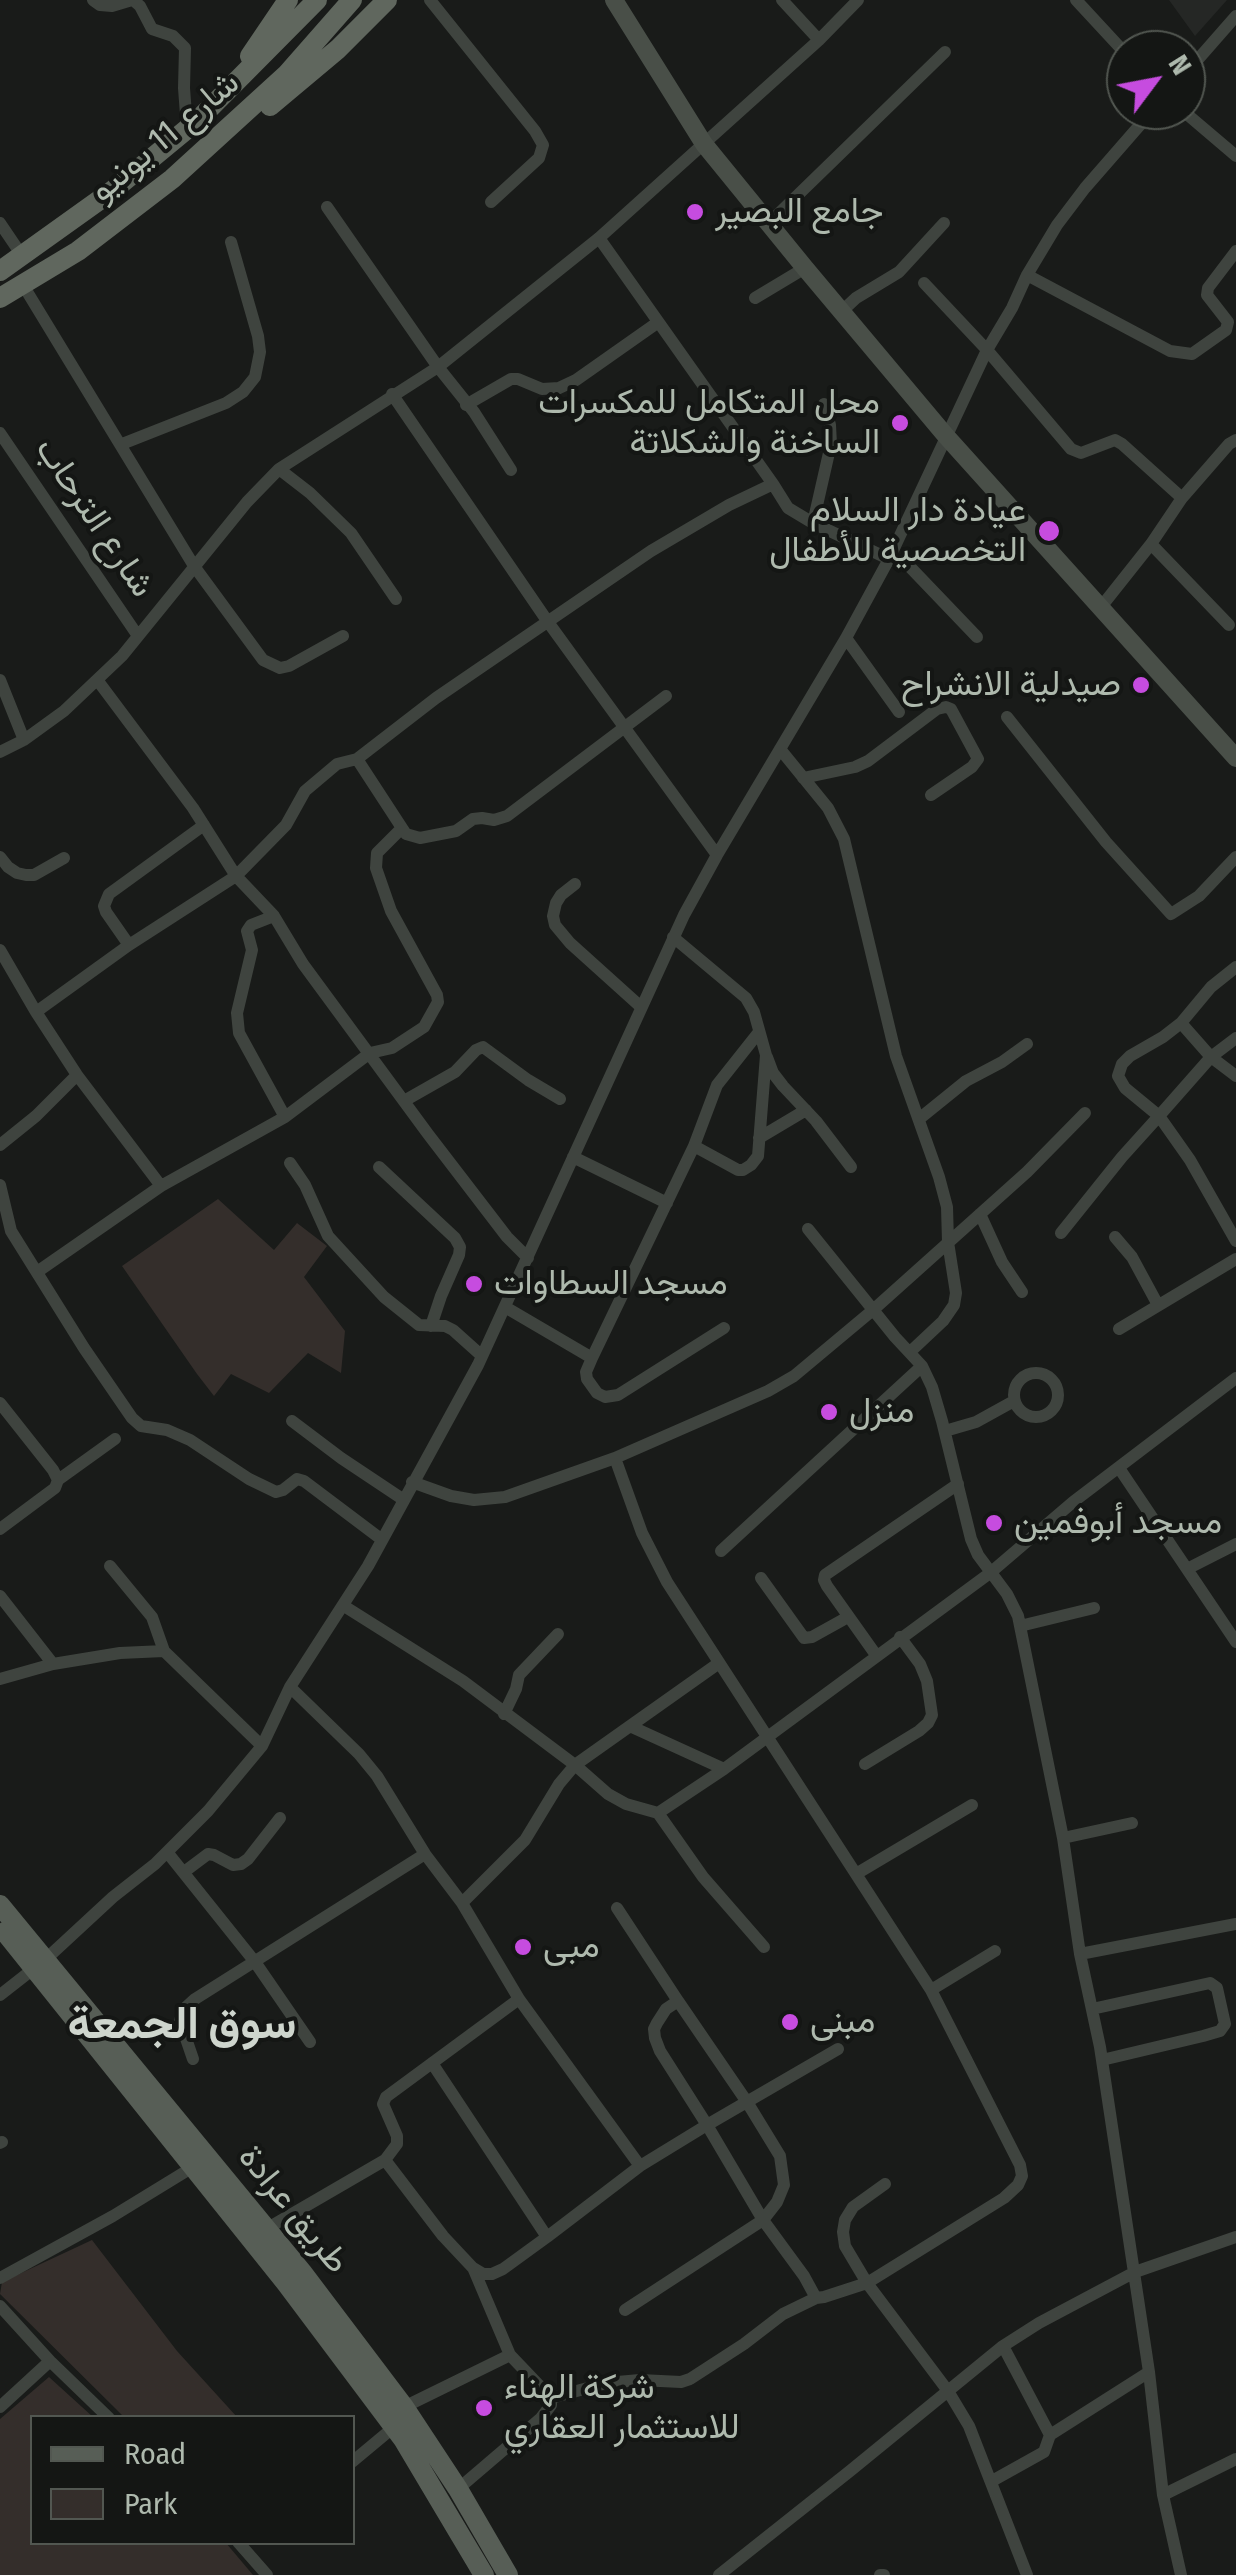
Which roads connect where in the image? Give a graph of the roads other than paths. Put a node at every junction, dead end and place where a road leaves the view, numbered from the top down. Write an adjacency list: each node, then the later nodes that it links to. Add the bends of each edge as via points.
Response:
1 (92, 0): 2 (street, via 100,6)
2 (132, 0): 17 (street, via 152,29 185,48)
3 (288, 0): 17 (highway)
4 (317, 0): 17 (highway, شارع 11 يونيو)
5 (352, 0): 20 (highway, شارع 11 يونيو)
6 (388, 0): 20 (highway, via 295,87)
7 (430, 0): 23 (street, via 543,145 539,158)
8 (614, 0): 21 (main road)
9 (782, 0): 14 (street)
10 (858, 0): 14 (street)
11 (1076, 0): 13 (street)
12 (1236, 16): 15 (street)
13 (1106, 32)
14 (819, 40): 21 (street)
15 (1206, 50)
16 (945, 52): 25 (street)
17 (192, 124): 31 (highway, شارع 11 يونيو)
18 (1135, 130): 34 (street, via 1084,188)
19 (1205, 130): 22 (street)
20 (214, 143): 36 (highway, شارع 11 يونيو, via 108,229)
21 (704, 144): 25 (main road); 28 (street)
22 (1236, 156)
23 (492, 202)
24 (327, 207): 42 (street)
25 (769, 222): 32 (main road)
26 (0, 223): 31 (street)
27 (944, 223): 39 (street, via 900,272)
28 (599, 238): 40 (street); 42 (street)
29 (231, 242): 49 (street, via 258,336 256,377 226,403)
30 (1236, 252): 34 (street, via 1207,295 1228,322 1226,330 1192,354 1170,351)
31 (23, 257): 33 (highway, شارع 11 يونيو)
32 (804, 268): 38 (street); 39 (main road)
33 (0, 271)
34 (1027, 275): 41 (street)
35 (924, 283): 41 (street)
36 (23, 285): 37 (highway, شارع 11 يونيو); 49 (street)
37 (0, 298)
38 (755, 298)
39 (841, 312): 47 (main road)
40 (657, 323): 45 (street, via 559,388 511,379); 52 (street)
41 (987, 350): 47 (street); 53 (street, via 1071,449 1082,453 1116,440)
42 (438, 367): 43 (street); 45 (street)
43 (392, 394): 50 (street); 60 (street)
44 (824, 404): 54 (street, via 831,444)
45 (466, 405): 51 (street)
46 (0, 432): 62 (street, شارع الترحاب)
47 (946, 436): 56 (street); 59 (main road)
48 (1236, 440): 53 (street)
49 (122, 444): 57 (street)
50 (279, 469): 57 (street); 58 (street, via 351,533)
51 (511, 470)
52 (773, 484): 54 (street, via 788,508); 60 (street, via 651,552)
53 (1182, 498): 55 (street)
54 (813, 523): 56 (street)
55 (1150, 544): 59 (street); 61 (street)
56 (889, 559): 64 (street, via 910,567); 65 (street)
57 (194, 566): 62 (street); 63 (street, via 272,666 289,666)
58 (396, 599)
59 (1101, 608): 74 (main road)
60 (548, 622): 71 (street); 76 (street)
61 (1229, 624)
62 (138, 636): 67 (street)
63 (343, 636)
64 (977, 637)
65 (846, 638): 69 (street); 73 (street)
66 (0, 680): 72 (street)
67 (98, 681): 72 (street); 79 (street)
68 (666, 696): 71 (street)
69 (899, 712)
70 (1006, 717): 83 (street, via 1171,914)
71 (626, 726): 80 (street, via 501,819 473,819 420,838); 81 (street)
72 (24, 740): 75 (street)
73 (780, 749): 77 (street); 81 (street)
74 (1234, 751)
75 (0, 752)
76 (358, 759): 80 (street); 85 (street, via 337,764 305,790 286,825)
77 (803, 778): 78 (street, via 868,761 946,707 978,759); 109 (street, via 844,839 896,1056)
78 (931, 795)
79 (204, 825): 85 (street); 89 (street, via 109,894 106,912)
80 (402, 828): 98 (street, via 377,853 376,868 438,1002 424,1027 392,1048)
81 (716, 855): 88 (street)
82 (0, 857): 84 (street, via 26,876)
83 (1236, 857)
84 (64, 858)
85 (236, 876): 87 (street); 89 (street)
86 (574, 884): 92 (street, via 556,903 556,925)
87 (274, 916): 98 (street); 108 (street, via 247,931 252,950 238,1023)
88 (674, 937): 92 (street); 95 (street, via 746,998)
89 (129, 945): 93 (street)
90 (0, 950): 93 (street)
91 (1236, 967): 94 (street)
92 (640, 1007): 113 (street)
93 (36, 1012): 101 (street)
94 (1180, 1024): 100 (street); 107 (street, via 1118,1071 1120,1082)
95 (759, 1032): 99 (street); 112 (street, via 717,1085)
96 (1236, 1038): 100 (street)
97 (1027, 1044): 109 (street)
98 (370, 1053): 104 (street); 108 (street)
99 (766, 1055): 105 (street); 110 (street)
100 (1211, 1056): 102 (street); 107 (street)
101 (78, 1074): 111 (street); 118 (street)
102 (1236, 1076)
103 (560, 1099): 104 (street, via 483,1047)
104 (404, 1101): 126 (street)
105 (806, 1110): 110 (street); 116 (street)
106 (1085, 1113): 120 (street)
107 (1159, 1116): 122 (street); 124 (street)
108 (285, 1117): 118 (street)
109 (919, 1119): 125 (street, via 947,1207)
110 (759, 1138): 112 (street, via 758,1156 743,1170)
111 (0, 1146)
112 (694, 1146): 119 (street)
113 (573, 1158): 119 (street); 126 (street)
114 (290, 1164): 133 (street, via 337,1249 390,1303 418,1325)
115 (379, 1167): 133 (street, via 460,1246)
116 (851, 1167)
117 (0, 1185): 128 (street, via 8,1224)
118 (161, 1186): 128 (street)
119 (666, 1203): 138 (street)
120 (980, 1214): 125 (street); 129 (street)
121 (808, 1229): 132 (street)
122 (1061, 1234)
123 (1115, 1237): 130 (street)
124 (1236, 1241)
125 (948, 1242): 132 (street); 136 (street, via 954,1306)
126 (528, 1258): 131 (street)
127 (1236, 1259): 130 (street)
128 (37, 1272): 153 (street, via 141,1426 190,1440 276,1492 304,1480)
129 (1022, 1292)
130 (1158, 1305): 135 (street)
131 (505, 1306): 137 (street); 138 (street)
132 (873, 1310): 136 (street); 146 (street, via 768,1391)
133 (431, 1326): 137 (street, via 453,1330)
134 (724, 1328): 138 (street, via 612,1398 590,1386)
135 (1119, 1330)
136 (910, 1352): 139 (street)
137 (482, 1356): 149 (street)
138 (592, 1358)
139 (922, 1366): 144 (street); 155 (street)
140 (1236, 1378): 147 (street)
141 (1014, 1400): 144 (street)
142 (0, 1403): 148 (street)
143 (292, 1421): 151 (street)
144 (945, 1432): 150 (street)
145 (116, 1440): 148 (street)
146 (615, 1458): 149 (street, via 505,1496 474,1500); 170 (street, via 642,1533)
147 (1119, 1468): 157 (street); 158 (street)
148 (58, 1480): 152 (street)
149 (412, 1482): 151 (street)
150 (958, 1484): 158 (street, via 971,1539); 163 (street, via 827,1572 824,1580)
151 (404, 1500): 153 (street)
152 (0, 1529)
153 (381, 1539): 161 (street)
154 (1236, 1544): 157 (street)
155 (722, 1552)
156 (110, 1566): 168 (street, via 152,1617)
157 (1187, 1570): 167 (street)
158 (990, 1572): 164 (street); 166 (street)
159 (761, 1578): 163 (street, via 804,1638)
160 (2, 1604): 171 (street)
161 (344, 1606): 173 (street); 174 (street, via 463,1680)
162 (1094, 1608): 164 (street)
163 (848, 1616): 169 (street)
164 (1020, 1626): 185 (street)
165 (558, 1634): 174 (street, via 519,1675)
166 (900, 1638): 169 (street); 178 (street, via 920,1664 932,1715 919,1731)
167 (1236, 1642)
168 (164, 1651): 171 (street); 177 (street)
169 (876, 1655): 176 (street)
170 (719, 1662): 175 (street); 176 (street)
171 (53, 1664): 172 (street)
172 (0, 1679)
173 (290, 1687): 177 (street); 187 (street, via 377,1776)
174 (504, 1714): 179 (street)
175 (632, 1726): 179 (street); 180 (street)
176 (767, 1737): 180 (street); 189 (street)
177 (262, 1746): 186 (street)
178 (866, 1764)
179 (575, 1766): 182 (street, via 608,1794); 190 (street, via 525,1840)
180 (724, 1770): 182 (street)
181 (972, 1804): 189 (street)
182 (658, 1814): 195 (street)
183 (280, 1818): 188 (street, via 241,1864 208,1854)
184 (1132, 1823): 185 (street)
185 (1062, 1838): 197 (street)
186 (168, 1852): 188 (street); 199 (street)
187 (426, 1854): 190 (street); 198 (street)
188 (184, 1872): 198 (street)
189 (856, 1874): 200 (street)
190 (462, 1904): 202 (street)
191 (0, 1906): 199 (main road, طريق عرادة)
192 (617, 1908): 203 (street)
193 (1236, 1924): 197 (street)
194 (0, 1927): 199 (main road, طريق عرادة)
195 (764, 1947)
196 (995, 1952): 200 (street)
197 (1080, 1954): 204 (street)
198 (255, 1962): 205 (street); 207 (street, via 183,2010 181,2030)
199 (40, 1964): 201 (street); 213 (main road, طريق عرادة); 217 (main road, طريق عرادة)
200 (931, 1990): 223 (street, via 1022,2176 1004,2198)
201 (0, 1995)
202 (519, 1999): 209 (street); 214 (street)
203 (678, 2001): 210 (street); 211 (street, via 656,2023 655,2038)
204 (1092, 2009): 208 (street); 208 (street, via 1210,1983 1225,2024 1203,2036)
205 (310, 2042)
206 (838, 2050): 210 (street)
207 (194, 2059)
208 (1102, 2060): 221 (street)
209 (432, 2063): 212 (street, via 383,2100 398,2136); 218 (street)
210 (747, 2102): 211 (street); 216 (street, via 782,2168 782,2192)
211 (707, 2125): 214 (street); 216 (street)
212 (384, 2160): 217 (street); 220 (street)
213 (193, 2166): 222 (street); 236 (main road, طريق عرادة)
214 (640, 2166): 218 (street)
215 (885, 2184): 223 (street, via 845,2220 845,2246)
216 (763, 2220): 224 (street); 226 (street)
217 (268, 2228): 234 (main road, طريق عرادة)
218 (547, 2237): 220 (street, via 492,2274)
219 (1236, 2238): 221 (street)
220 (473, 2268): 228 (street)
221 (1134, 2272): 227 (street); 230 (street)
222 (0, 2278)
223 (866, 2283): 224 (street); 231 (street)
224 (816, 2298): 232 (street, via 690,2380 606,2383)
225 (0, 2306): 229 (street)
226 (625, 2310)
227 (1003, 2346): 231 (street); 237 (street)
228 (510, 2355): 232 (street); 234 (street)
229 (50, 2361): 233 (street); 235 (street)
230 (1149, 2372): 237 (street); 242 (street)
231 (948, 2391): 240 (street); 247 (street)
232 (552, 2398): 241 (street, via 542,2418)
233 (0, 2407)
234 (404, 2407): 241 (main road, طريق عرادة)
235 (106, 2415)
236 (394, 2427): 239 (street); 245 (main road, طريق عرادة)
237 (1050, 2435): 240 (street, via 1044,2452)
238 (1236, 2459): 242 (street)
239 (355, 2460)
240 (992, 2480): 248 (street)
241 (458, 2489): 246 (main road, طريق عرادة)
242 (1163, 2495): 249 (street)
243 (242, 2545): 244 (street)
244 (267, 2575)
245 (484, 2575)
246 (508, 2575)
247 (718, 2575)
248 (1028, 2575)
249 (1181, 2575)

